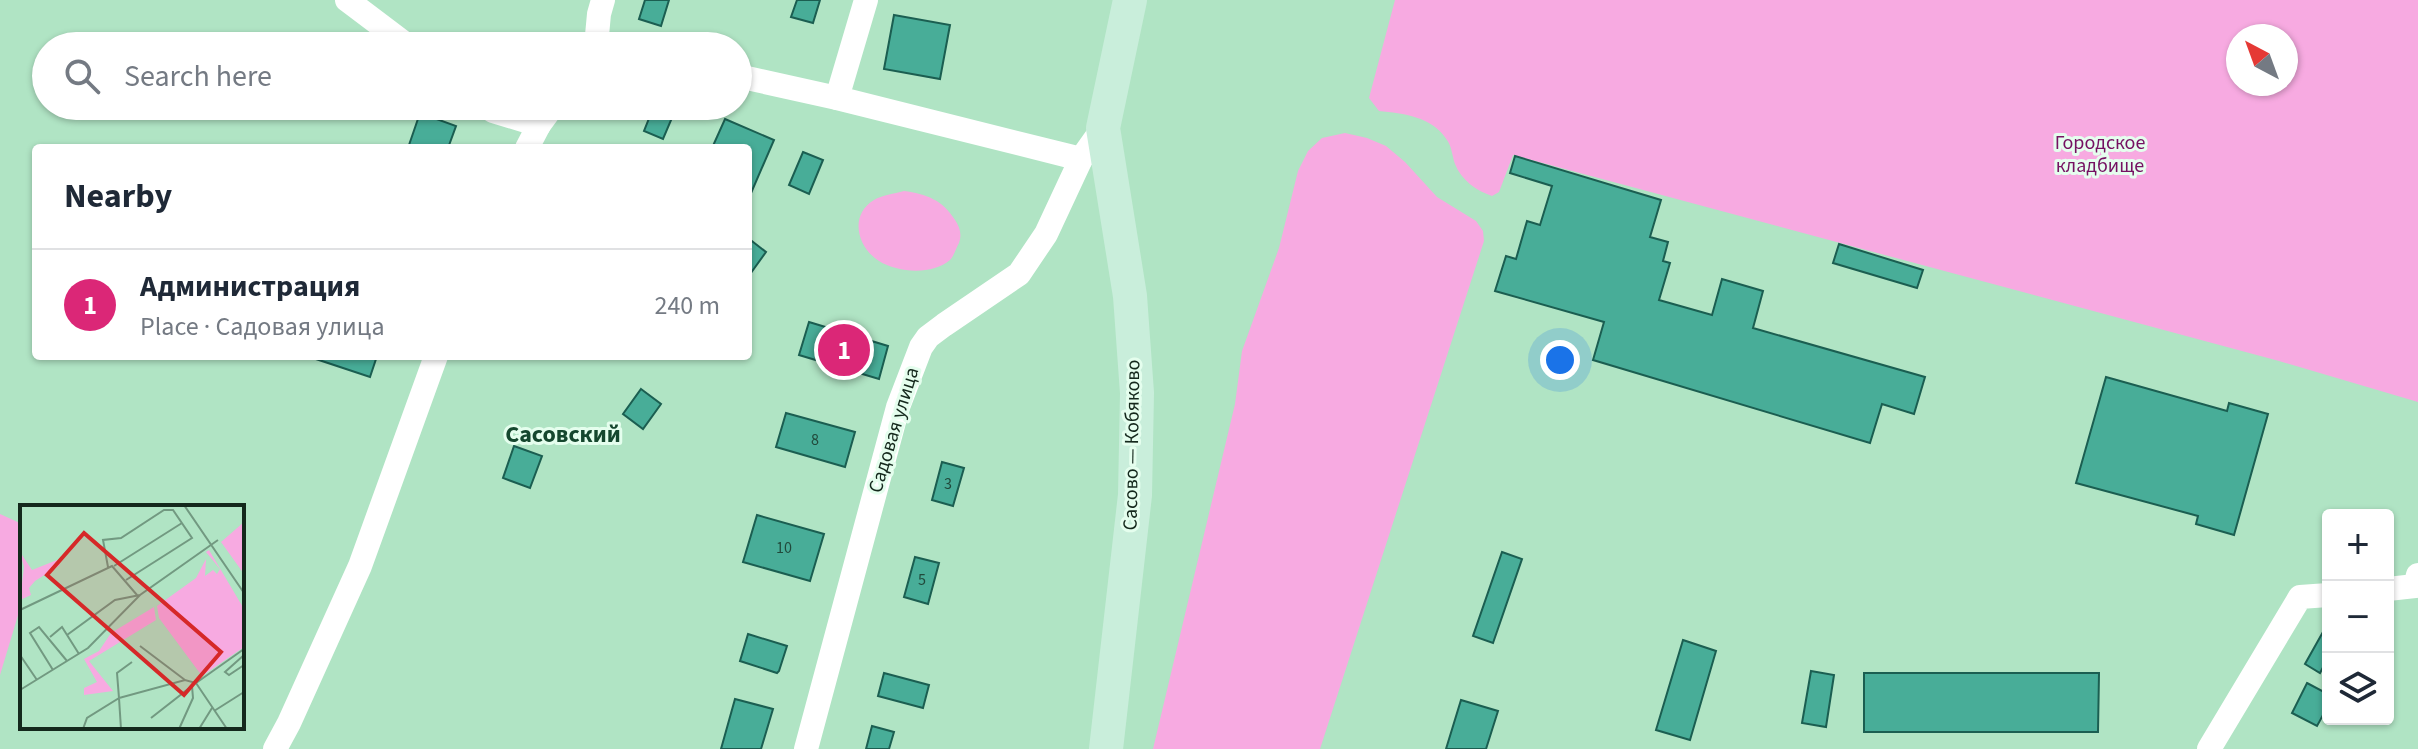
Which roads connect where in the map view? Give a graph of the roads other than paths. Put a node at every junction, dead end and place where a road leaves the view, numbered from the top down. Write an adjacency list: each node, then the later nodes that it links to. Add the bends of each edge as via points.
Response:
1 (347, 0): 5 (street)
2 (603, 0): 6 (street)
3 (866, 0): 8 (street)
4 (1130, 0): 10 (street, Сасово — Кобяково)
5 (389, 32)
6 (597, 32)
7 (752, 79): 8 (street)
8 (837, 98): 12 (street)
9 (544, 120): 11 (street)
10 (1103, 128): 12 (street, Садовая улица); 19 (street, Сасово — Кобяково, via 1130,296 1137,393 1135,495)
11 (529, 144)
12 (1081, 159): 18 (street, Садовая улица, via 1046,234 1019,274 921,347 898,407)
13 (435, 360): 17 (street, via 360,566)
14 (2417, 583): 15 (street)
15 (2394, 588)
16 (2322, 595): 20 (street, via 2300,597)
17 (275, 749)
18 (806, 749)
19 (1106, 749)
20 (2209, 749)

